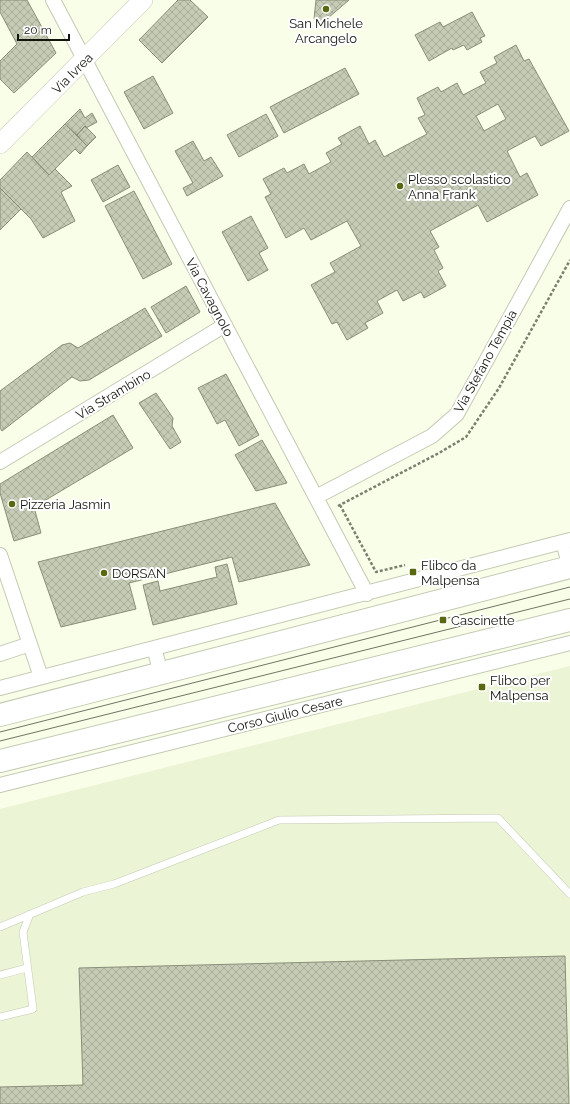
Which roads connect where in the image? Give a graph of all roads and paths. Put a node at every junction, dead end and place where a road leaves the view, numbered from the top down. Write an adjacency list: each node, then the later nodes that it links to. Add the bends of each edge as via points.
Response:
1 (53, 0): 3 (street, Via Cavagnolo)
2 (143, 0): 3 (street, Via Ivrea)
3 (85, 60): 4 (street, Via Ivrea); 6 (street, Via Cavagnolo)
4 (0, 144)
5 (570, 208): 8 (street, Via Stefano Tempia, via 457,414 432,436)
6 (225, 325): 7 (street, Via Strambino); 8 (street, Via Cavagnolo)
7 (0, 462)
8 (316, 497): 14 (street, Via Cavagnolo)
9 (340, 505): 12 (path, via 376,572)
10 (567, 541): 13 (street); 14 (street)
11 (0, 555): 16 (street)
12 (406, 565)
13 (570, 567): 20 (main road)
14 (367, 594): 18 (street)
15 (570, 620): 24 (main road, Corso Giulio Cesare)
16 (30, 644): 19 (street); 21 (street)
17 (570, 644): 25 (street, Corso Giulio Cesare)
18 (154, 648): 20 (street); 21 (street)
19 (0, 654)
20 (161, 673): 23 (main road)
21 (41, 677): 22 (street)
22 (0, 688)
23 (0, 715)
24 (0, 761)
25 (0, 785)
26 (570, 894): 27 (lane, via 498,818 279,820)
27 (30, 914): 28 (lane); 29 (lane, via 23,932)
28 (0, 927)
29 (27, 968): 30 (lane); 31 (lane, via 33,1009)
30 (0, 975)
31 (0, 1017)

